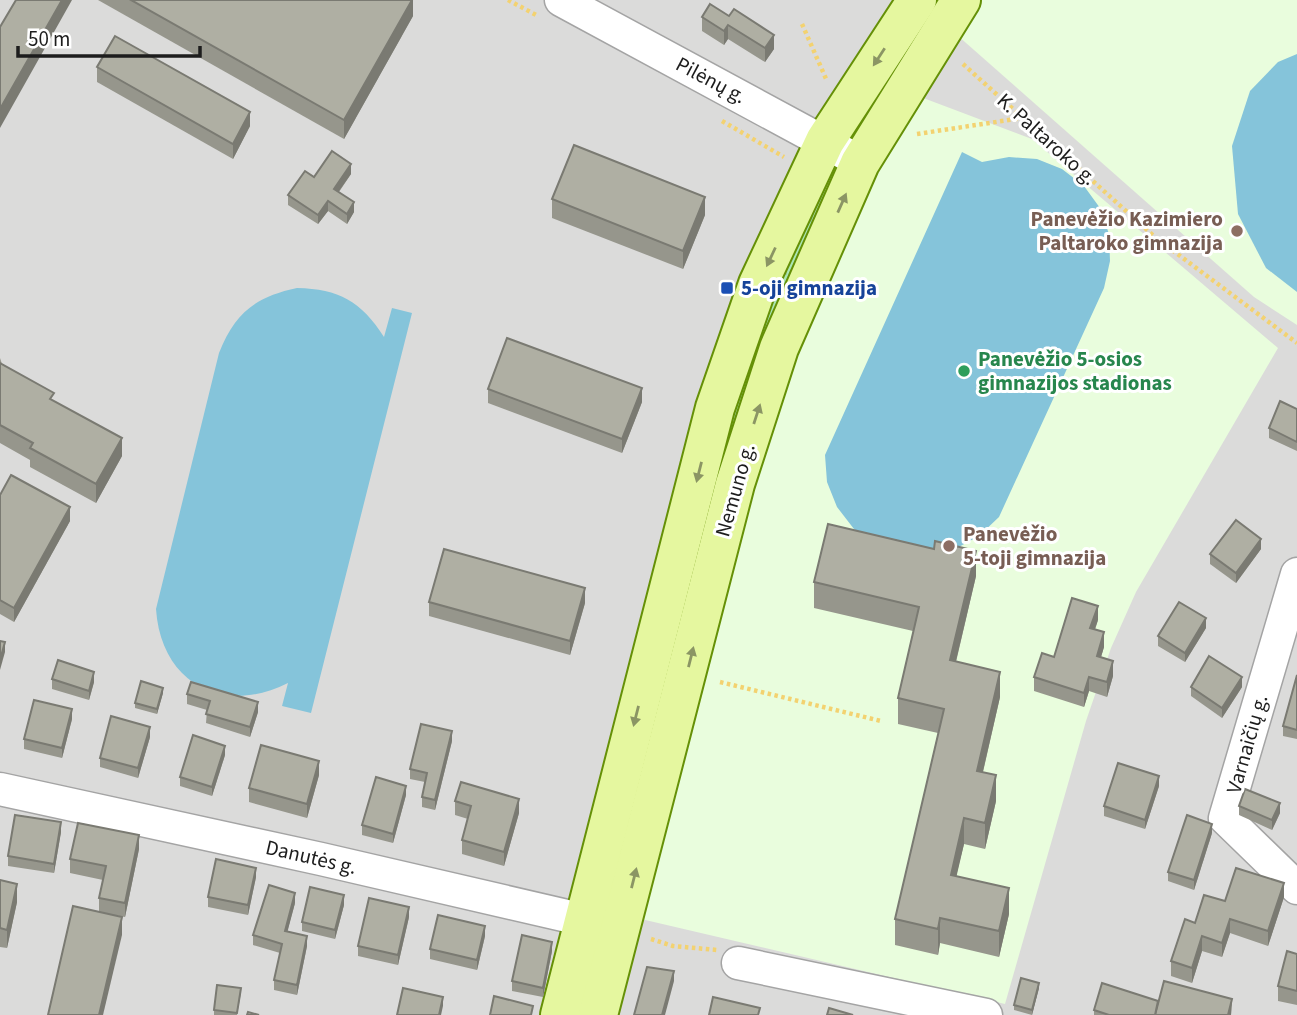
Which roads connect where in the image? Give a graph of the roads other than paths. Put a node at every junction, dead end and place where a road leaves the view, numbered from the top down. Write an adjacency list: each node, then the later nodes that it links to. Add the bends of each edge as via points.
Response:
1 (561, 0): 4 (street, Pilėnų g.)
2 (916, 0): 4 (main road, Nemuno g., one-way to 4)
3 (961, 0): 5 (main road, Nemuno g.)
4 (825, 141): 5 (street, Pilėnų g.); 9 (main road, Nemuno g., one-way to 9, via 758,284 715,408)
5 (860, 163): 10 (main road, Nemuno g., one-way to 5, via 739,471 779,348)
6 (1297, 574): 8 (street, Varnaičių g., via 1226,818)
7 (0, 789): 9 (street, Danutės g.)
8 (1297, 888)
9 (583, 920): 10 (street, Danutės g.); 12 (main road, Nemuno g.)
10 (636, 934): 13 (main road, Nemuno g.)
11 (738, 963): 14 (street)
12 (560, 1015)
13 (598, 1015)
14 (986, 1015)

